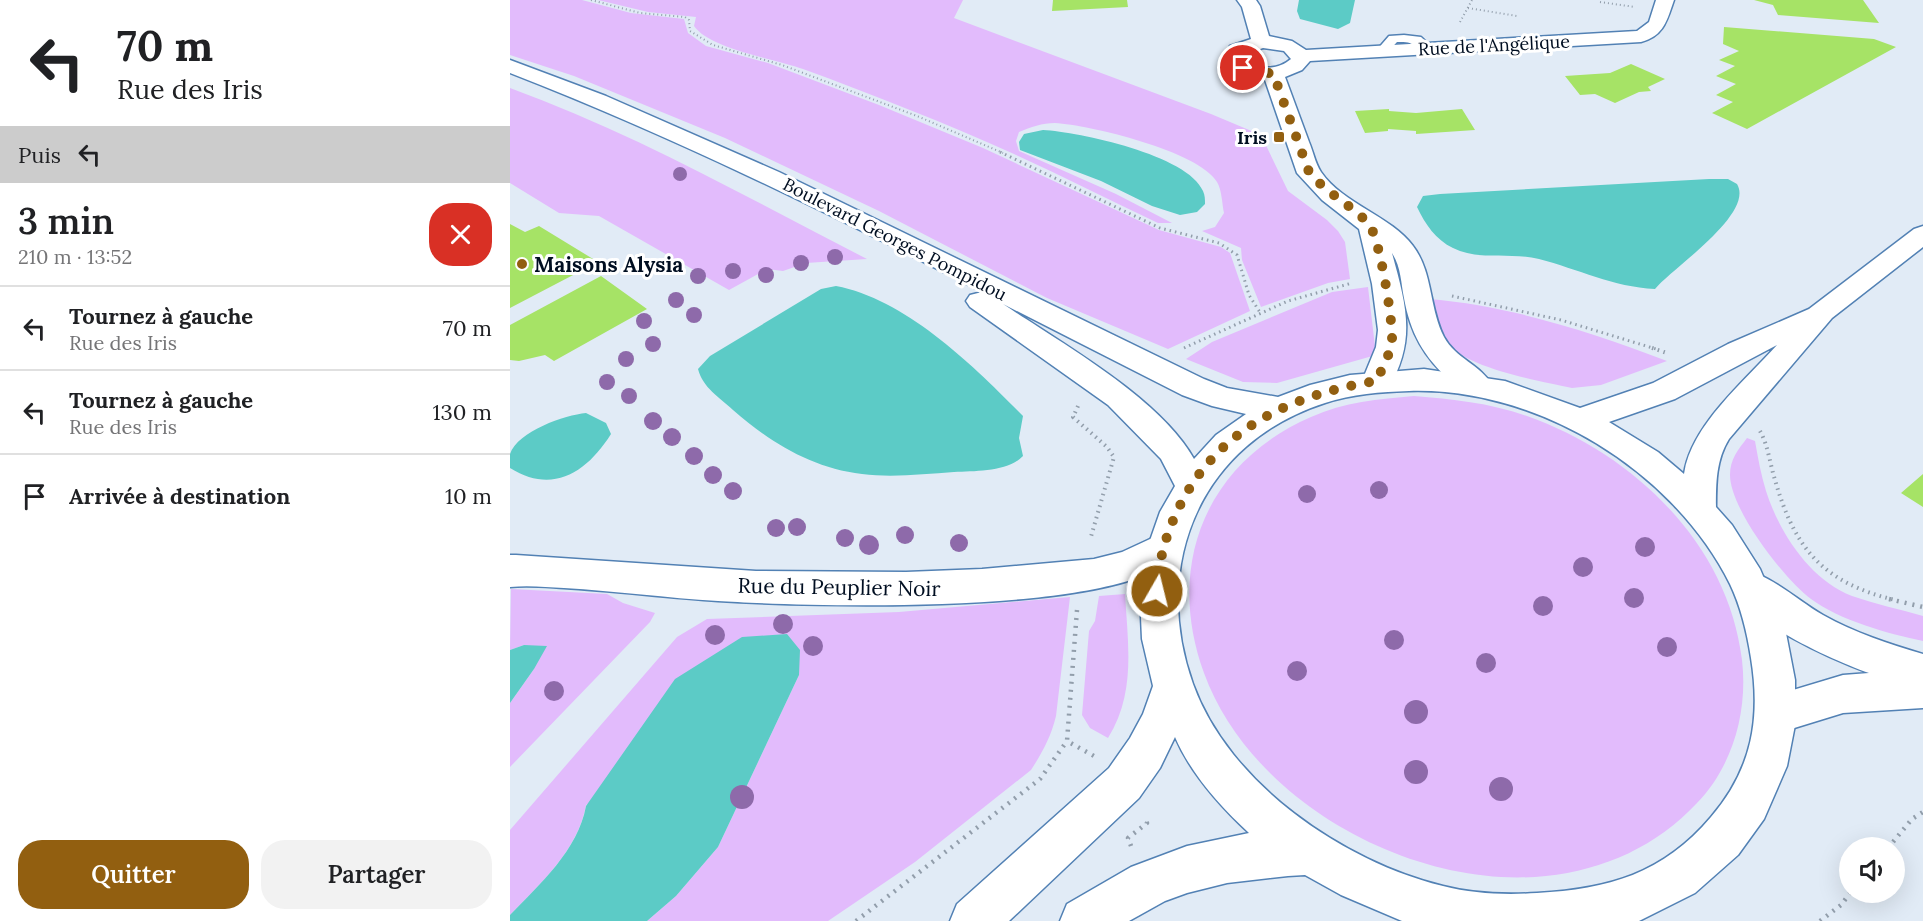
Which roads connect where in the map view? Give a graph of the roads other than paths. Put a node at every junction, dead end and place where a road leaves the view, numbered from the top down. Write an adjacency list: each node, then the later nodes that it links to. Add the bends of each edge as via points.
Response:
1 (1665, 0): 4 (main road, Rue de l'Angélique, via 1661,22 1641,36)
2 (1250, 2): 3 (main road)
3 (1261, 42): 4 (main road, via 1291,47); 6 (main road, via 1237,50 1234,59 1251,71)
4 (1301, 56): 6 (main road, via 1298,65)
5 (510, 66): 13 (main road, Boulevard Georges Pompidou, via 724,154 1193,387 1223,398)
6 (1273, 73): 8 (main road, via 1309,172 1319,185)
7 (510, 78): 15 (main road, Boulevard Georges Pompidou, via 719,166 955,286 1119,397 1173,451)
8 (1371, 225): 11 (main road, via 1392,326 1389,353); 12 (main road, via 1394,241 1407,257 1424,327 1436,350)
9 (1920, 239): 10 (main road)
10 (1822, 312): 14 (main road, via 1738,351 1690,380); 16 (main road, via 1706,448 1700,466)
11 (1377, 381): 12 (main road); 13 (main road, via 1306,397)
12 (1477, 385): 14 (main road)
13 (1280, 409): 15 (main road, via 1243,431 1215,455)
14 (1580, 420): 16 (main road, via 1655,468)
15 (1191, 485): 17 (main road)
16 (1699, 510): 19 (main road, via 1728,547)
17 (1163, 548): 18 (main road, Rue du Peuplier Noir, via 1143,561 1082,577 944,589 718,585 587,573); 21 (main road, via 1157,591 1160,638)
18 (510, 571)
19 (1752, 588): 20 (main road, via 1786,615 1825,637 1872,658); 23 (main road, via 1772,649)
20 (1923, 673)
21 (1173, 687): 24 (main road, via 1194,731 1224,775 1262,816); 25 (main road, via 1145,753 1124,783)
22 (1923, 689): 23 (main road, via 1843,694)
23 (1778, 713): 24 (main road, via 1767,766 1743,816 1705,858 1652,892 1590,913 1519,919 1446,910 1375,888)
24 (1309, 852): 26 (main road, via 1260,853 1209,863 1148,884)
25 (974, 921)
26 (1084, 921)

